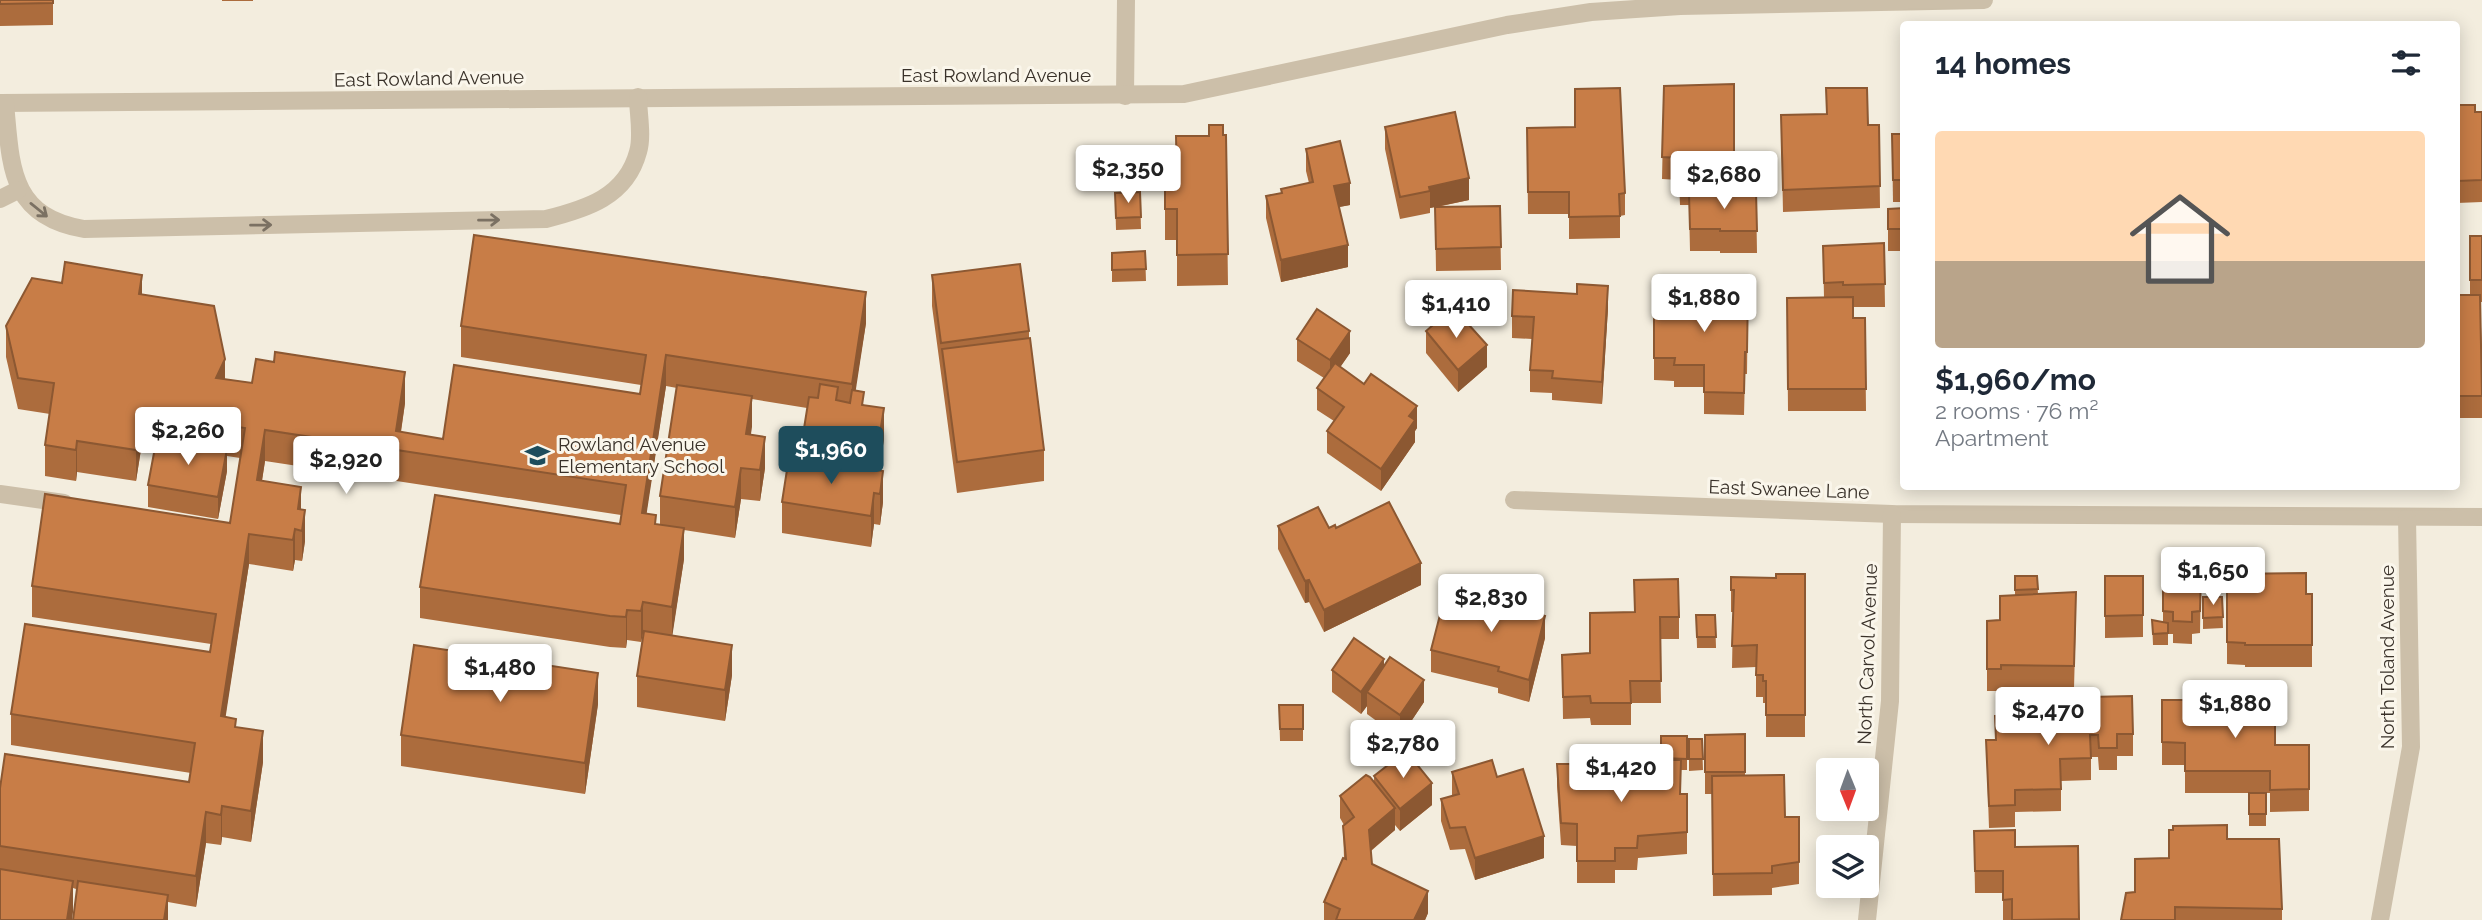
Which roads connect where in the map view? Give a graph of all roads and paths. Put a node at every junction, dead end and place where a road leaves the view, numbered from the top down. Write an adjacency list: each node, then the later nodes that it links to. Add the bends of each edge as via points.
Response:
1 (1126, 0): 3 (street)
2 (1984, 0): 3 (street, East Rowland Avenue, via 1591,12 1507,25 1184,94)
3 (1125, 96): 4 (street, East Rowland Avenue)
4 (638, 97): 5 (street, East Rowland Avenue); 6 (street, one-way to 4, via 58,224 84,229 546,219 582,210 616,192 639,151)
5 (2, 103): 6 (street)
6 (18, 190): 7 (street)
7 (0, 200)
8 (0, 494): 10 (street)
9 (1514, 500): 11 (street, East Swanee Lane)
10 (64, 503)
11 (1892, 514): 13 (street, East Swanee Lane); 14 (street, North Carvol Avenue, via 1890,701)
12 (2482, 517): 13 (street, East Swanee Lane)
13 (2407, 518): 15 (street, North Toland Avenue, via 2411,747)
14 (1867, 920)
15 (2380, 920)

